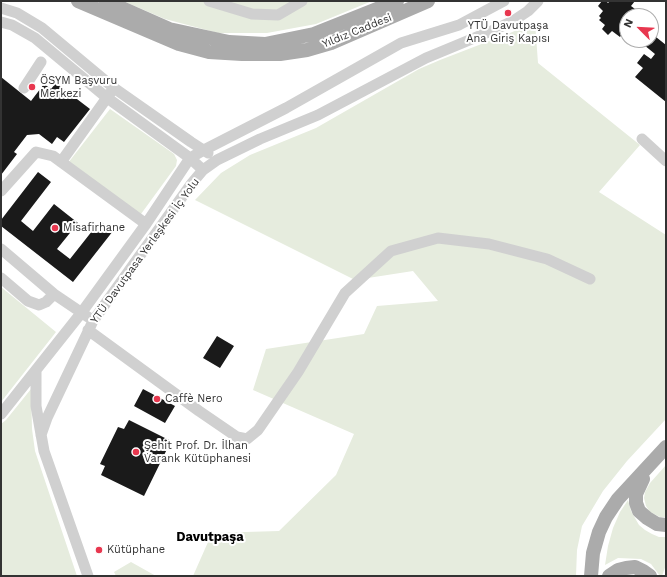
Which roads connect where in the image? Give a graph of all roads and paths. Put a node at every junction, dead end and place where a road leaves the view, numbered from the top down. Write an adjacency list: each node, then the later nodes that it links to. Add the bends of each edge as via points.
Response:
1 (78, 1): 6 (main road, Yıldız Caddesi, via 179,44 210,52 242,54 280,54 331,44)
2 (106, 1): 5 (main road, Yıldız Caddesi, via 169,29 229,42 265,44 314,34)
3 (209, 1): 4 (street, via 252,14 278,15)
4 (302, 1)
5 (397, 1)
6 (428, 1)
7 (504, 1): 16 (street, YTÜ Davutpasa Yerleşkesi İç Yolu, via 460,25 401,43 286,108)
8 (538, 1): 18 (street, YTÜ Davutpasa Yerleşkesi İç Yolu, via 513,21 426,58 318,115)
9 (1, 8): 13 (street, via 17,13 42,28)
10 (1, 22): 14 (street, via 35,38)
11 (41, 62): 12 (street)
12 (24, 88)
13 (114, 88): 14 (street); 16 (street)
14 (106, 97): 17 (street); 20 (street)
15 (642, 139): 19 (street)
16 (204, 150): 17 (street, YTÜ Davutpasa Yerleşkesi İç Yolu); 18 (street)
17 (190, 158): 21 (street); 23 (street, YTÜ Davutpasa Yerleşkesi İç Yolu)
18 (217, 160): 21 (street, YTÜ Davutpasa Yerleşkesi İç Yolu)
19 (666, 160)
20 (61, 162): 22 (street, via 54,156 36,152); 23 (street)
21 (203, 170): 29 (street, YTÜ Davutpasa Yerleşkesi İç Yolu)
22 (1, 191)
23 (146, 224): 28 (street, YTÜ Davutpasa Yerleşkesi İç Yolu)
24 (1, 249): 27 (street)
25 (1, 278): 27 (street, via 28,301 39,304 46,302)
26 (590, 280): 29 (street, via 546,259 489,244 438,238 391,252 345,293 298,372 258,430 247,439 237,437 199,411)
27 (54, 294): 28 (street)
28 (82, 312): 29 (street); 30 (street, YTÜ Davutpasa Yerleşkesi İç Yolu)
29 (91, 326): 32 (street, YTÜ Davutpasa Yerleşkesi İç Yolu)
30 (36, 370): 31 (street, YTÜ Davutpasa Yerleşkesi İç Yolu); 32 (street, via 36,406)
31 (1, 414)
32 (41, 434): 36 (street, via 44,451)
33 (666, 448): 34 (main road)
34 (655, 460): 35 (main road, via 636,494 636,503 647,518 657,524); 37 (main road, via 618,499 606,517 593,553)
35 (666, 525)
36 (88, 576)
37 (591, 576)
38 (609, 576): 39 (main road, via 618,570 635,567)
39 (650, 576)

